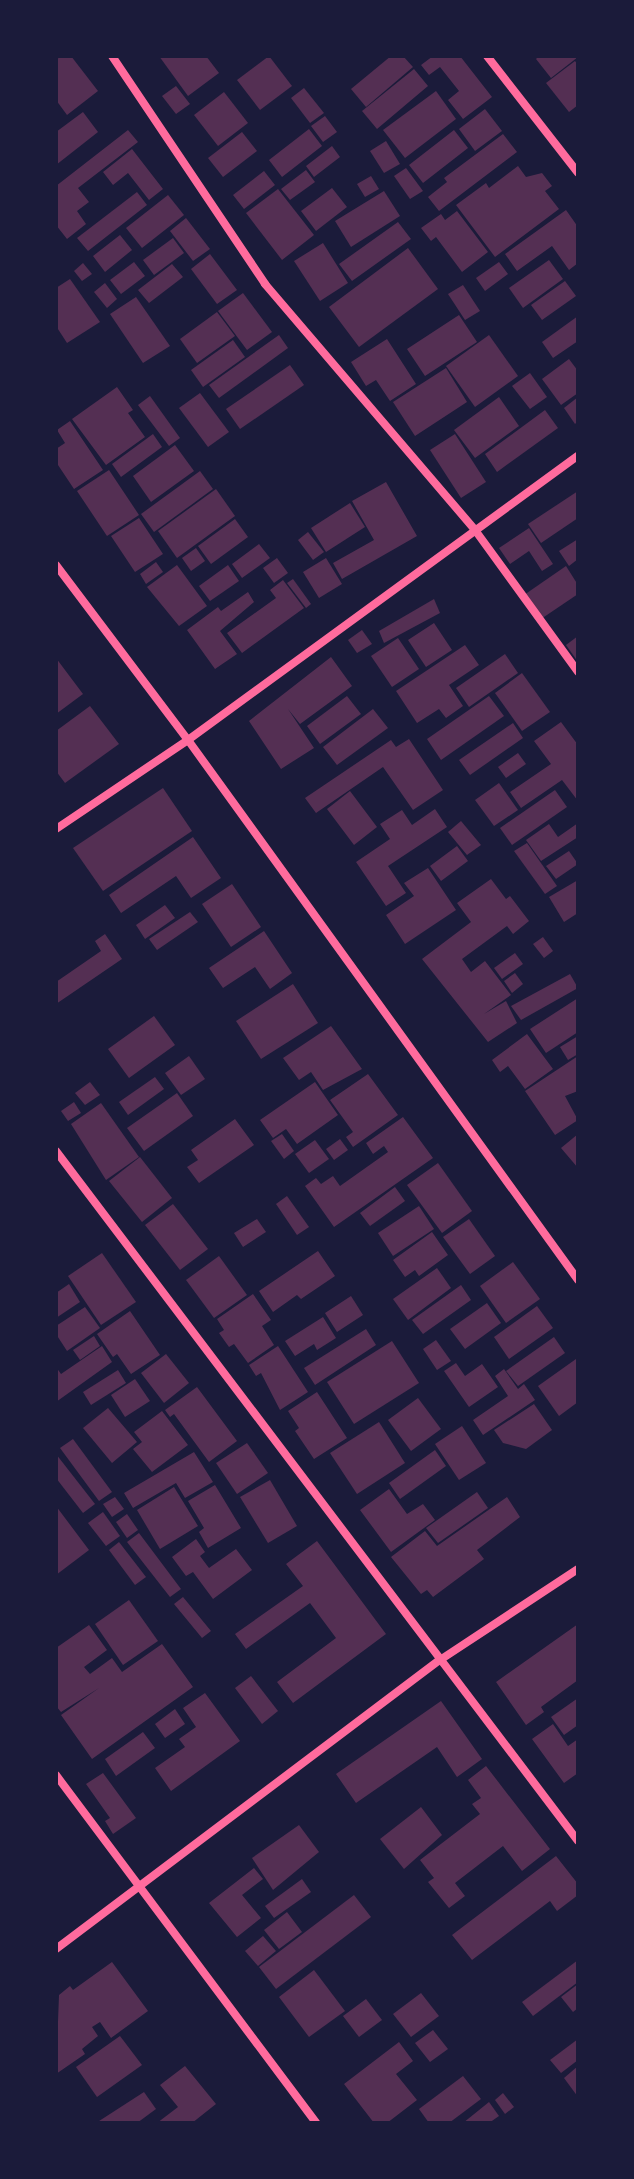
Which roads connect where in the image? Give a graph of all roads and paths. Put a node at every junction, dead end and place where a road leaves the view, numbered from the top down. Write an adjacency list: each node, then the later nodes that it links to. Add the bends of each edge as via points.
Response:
1 (112, 56): 5 (street, via 265,284)
2 (487, 56): 3 (street)
3 (578, 173)
4 (578, 456): 5 (street)
5 (475, 530): 7 (street); 8 (street)
6 (56, 565): 8 (street)
7 (578, 672)
8 (188, 740): 9 (street); 11 (street)
9 (56, 829)
10 (56, 1151): 13 (street)
11 (578, 1280)
12 (578, 1569): 13 (street)
13 (440, 1660): 15 (street); 16 (street)
14 (56, 1775): 16 (street)
15 (578, 1841)
16 (138, 1887): 17 (street); 18 (street)
17 (56, 1949)
18 (316, 2123)

